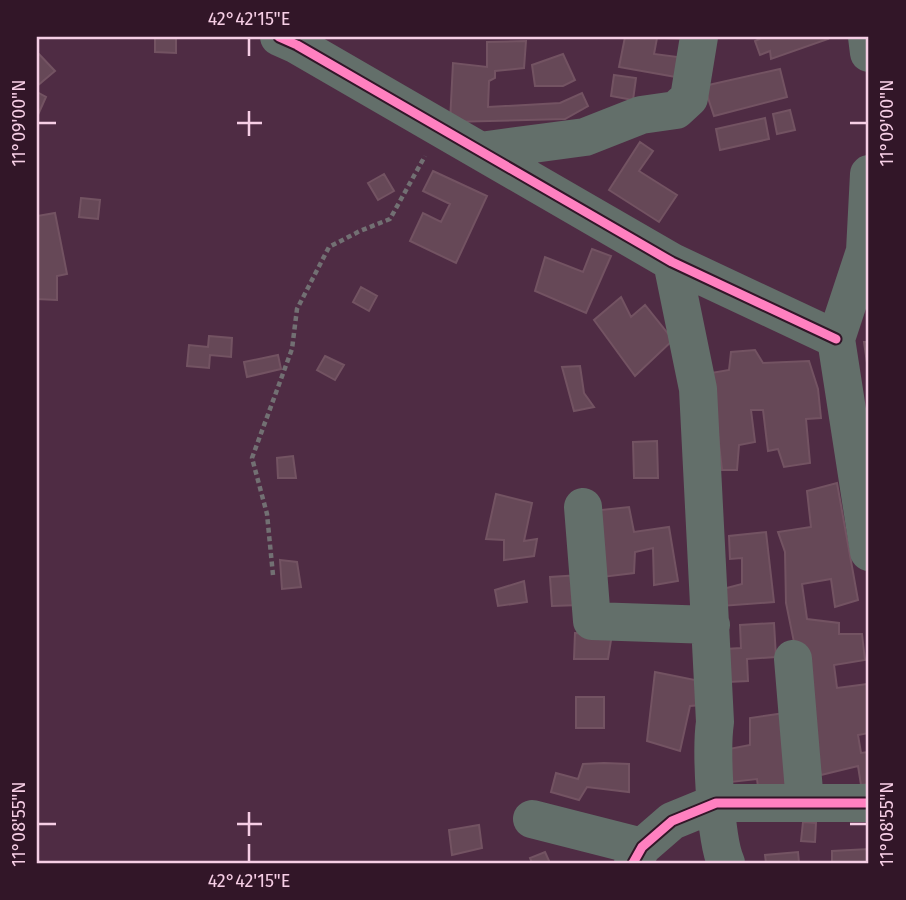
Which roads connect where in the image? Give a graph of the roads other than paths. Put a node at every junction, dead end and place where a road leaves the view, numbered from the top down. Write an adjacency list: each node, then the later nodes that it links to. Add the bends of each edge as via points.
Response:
1 (699, 37): 5 (street, via 689,98 676,110 641,115 585,137)
2 (867, 37): 4 (street)
3 (291, 39): 5 (street)
4 (869, 53)
5 (480, 150): 8 (street)
6 (869, 174): 7 (street)
7 (867, 251): 9 (street)
8 (671, 262): 9 (street); 12 (street, via 698,389)
9 (836, 339): 11 (street)
10 (583, 507): 12 (street, via 592,621)
11 (869, 552)
12 (711, 625): 14 (street)
13 (793, 659): 15 (street)
14 (716, 803): 15 (street); 18 (street, via 672,821); 19 (street)
15 (805, 803): 16 (street)
16 (869, 803)
17 (532, 819): 18 (street)
18 (637, 855)
19 (726, 863)

